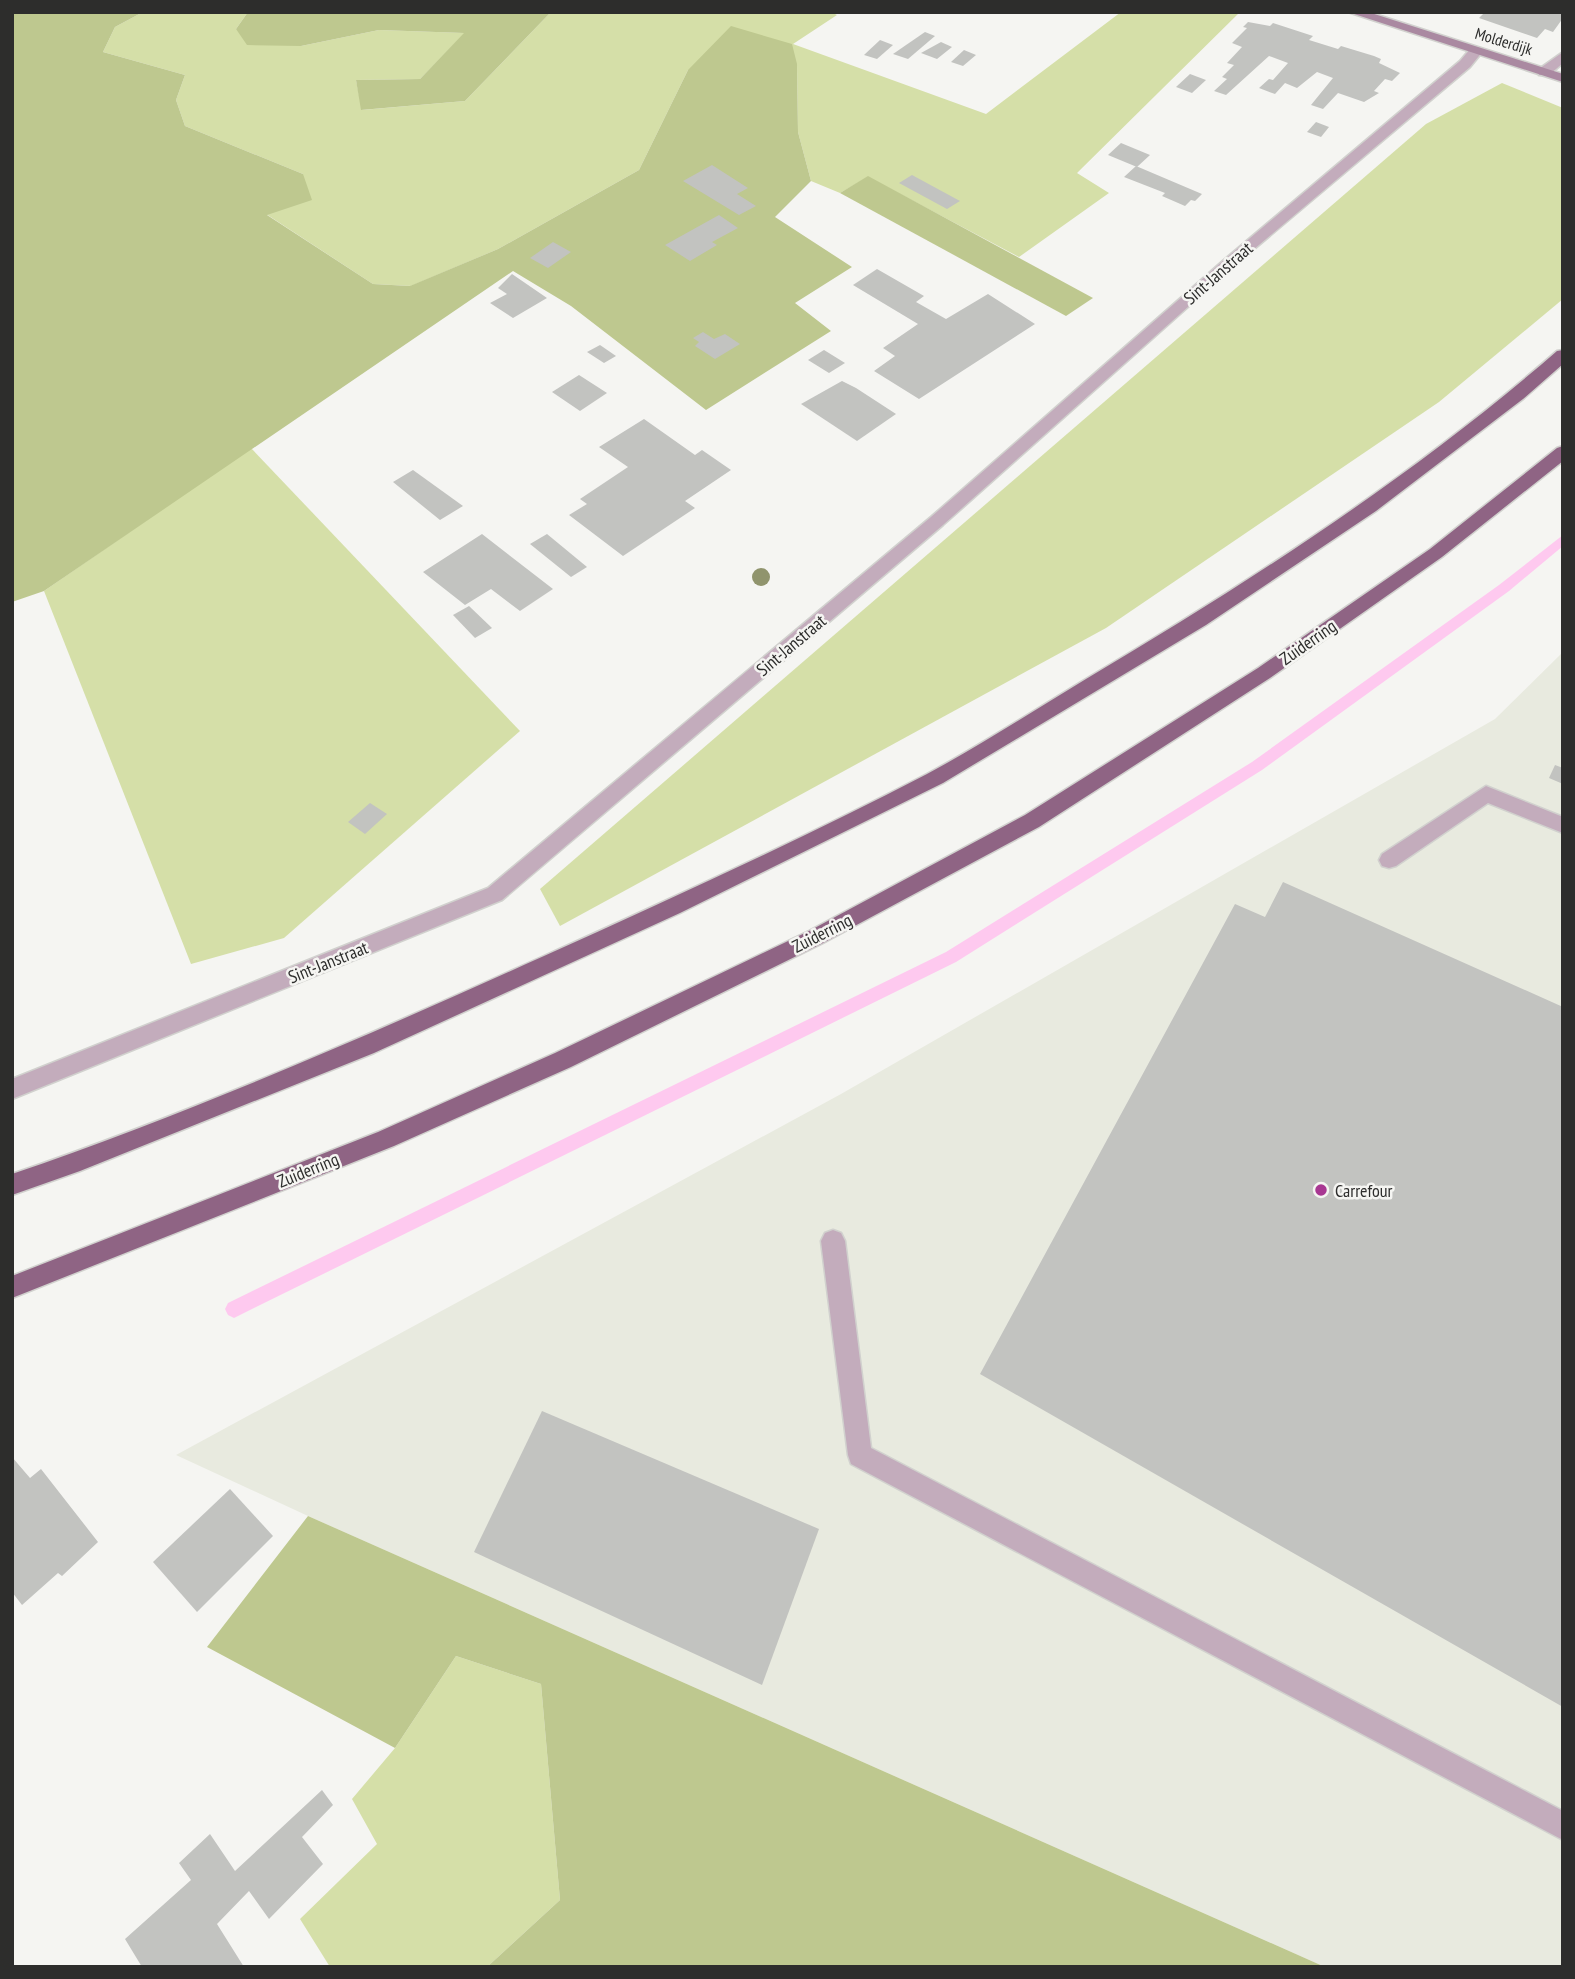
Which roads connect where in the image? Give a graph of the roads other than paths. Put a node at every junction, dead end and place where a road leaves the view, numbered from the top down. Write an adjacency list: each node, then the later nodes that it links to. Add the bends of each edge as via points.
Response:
1 (1354, 12): 2 (main road, Molderdijk)
2 (1476, 51): 4 (main road, Molderdijk); 10 (street, Sint-Janstraat, via 937,521 495,894)
3 (1563, 56): 4 (street)
4 (1544, 72): 5 (main road, Molderdijk)
5 (1563, 78)
6 (1563, 355): 11 (highway, via 1370,507 1200,620 936,778 673,907 366,1046)
7 (1563, 452): 13 (highway, Zuiderring, via 1436,552 1264,673 984,847 816,937 550,1066 386,1139)
8 (1563, 825): 9 (street, via 1486,794)
9 (1389, 860)
10 (12, 1089)
11 (12, 1185)
12 (833, 1241): 14 (street, via 860,1455)
13 (12, 1287)
14 (1563, 1826)

